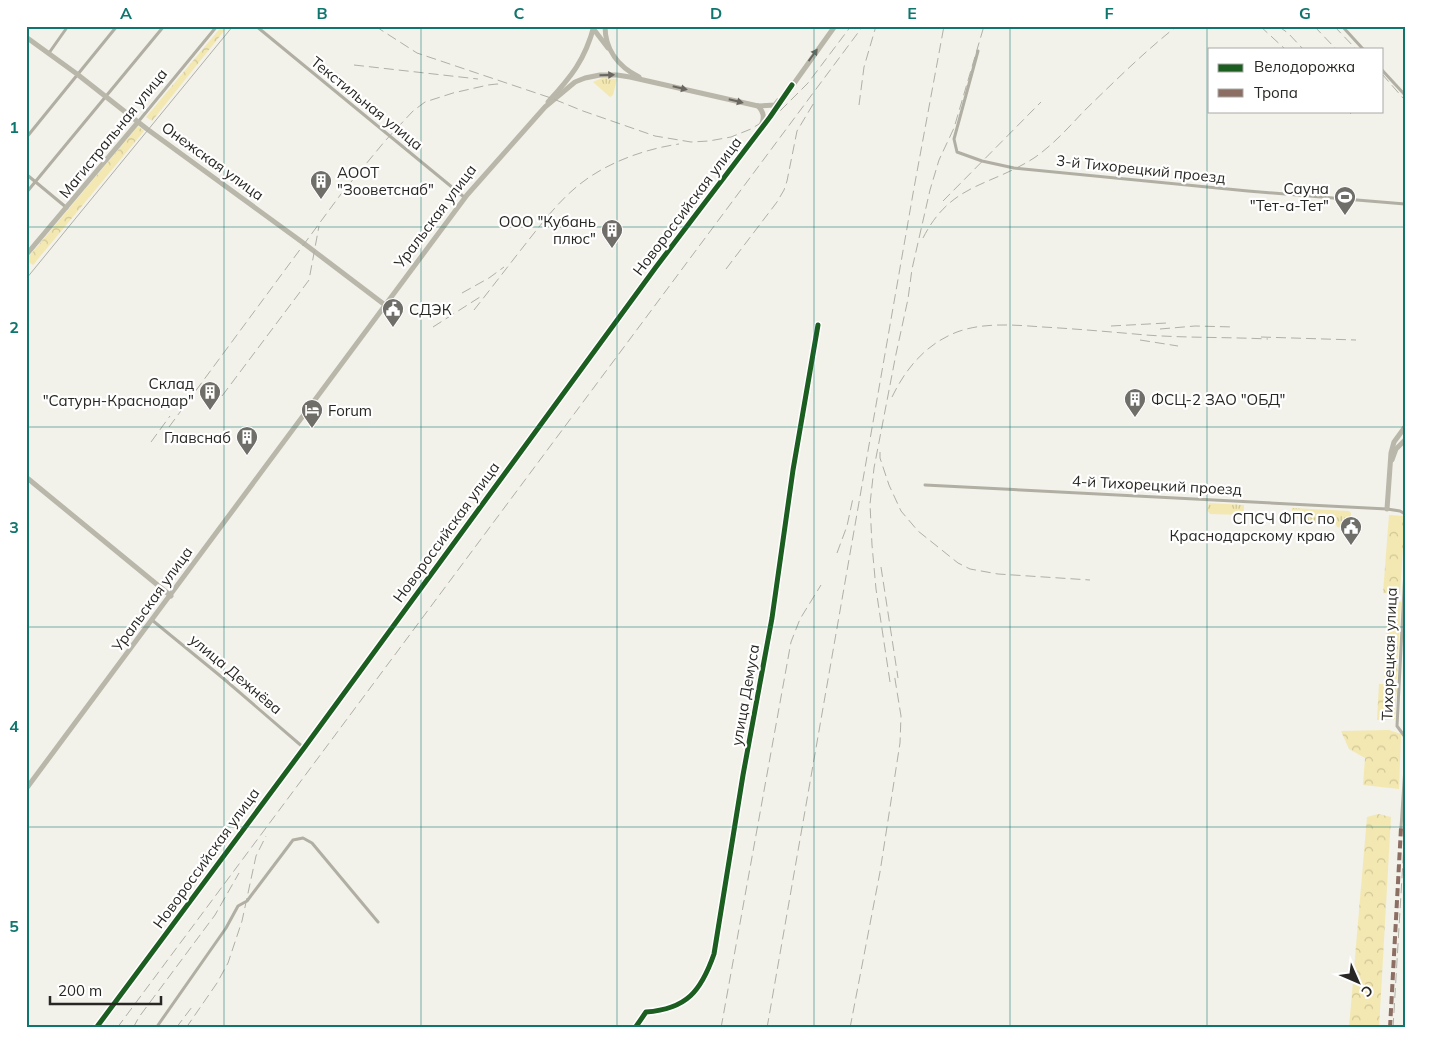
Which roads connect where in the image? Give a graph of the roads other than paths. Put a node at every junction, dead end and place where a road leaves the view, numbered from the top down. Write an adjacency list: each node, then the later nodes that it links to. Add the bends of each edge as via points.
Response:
1 (68, 26): 13 (street)
2 (117, 26): 17 (street)
3 (164, 26): 22 (street)
4 (217, 26): 24 (street, Магистральная улица)
5 (256, 26): 31 (street, Текстильная улица)
6 (605, 26): 14 (street)
7 (835, 26): 20 (street, Новороссийская улица, one-way to 7)
8 (1342, 26): 11 (street)
9 (593, 27): 14 (street); 15 (street, Уральская улица)
10 (26, 37): 13 (street, Онежская улица)
11 (1362, 48)
12 (978, 51): 32 (street, 3-й Тихорецкий проезд, via 954,139 957,152 982,161 1014,168)
13 (49, 54): 17 (street, Онежская улица)
14 (613, 54): 19 (street, via 625,69)
15 (576, 70): 18 (street, via 580,77); 25 (street, Уральская улица)
16 (1384, 72): 21 (street)
17 (77, 74): 22 (street, Онежская улица); 27 (street)
18 (585, 78): 19 (street, one-way to 19, via 617,75); 25 (street, Уральская улица, via 575,82 545,107)
19 (646, 80): 23 (street, one-way to 23)
20 (792, 85): 23 (street, Новороссийская улица, via 774,105); 26 (street, Новороссийская улица)
21 (1405, 94)
22 (106, 96): 24 (street, Онежская улица); 29 (street)
23 (758, 106): 26 (street, via 764,113 764,119)
24 (138, 122): 33 (street, Магистральная улица); 35 (street, Онежская улица)
25 (523, 130): 31 (street, Уральская улица)
26 (755, 137): 48 (street, Новороссийская улица, via 548,413)
27 (26, 138)
28 (26, 174): 29 (street)
29 (35, 183): 30 (street); 33 (street)
30 (26, 194)
31 (465, 197): 35 (street, Уральская улица)
32 (1405, 204)
33 (67, 208): 34 (street, Магистральная улица)
34 (26, 255)
35 (385, 304): 45 (street, Уральская улица)
36 (818, 325): 55 (street, улица Демуса, via 714,954 706,976 694,993 676,1007 646,1012)
37 (1405, 427): 39 (street, via 1394,442)
38 (1405, 440): 39 (street, via 1396,449)
39 (1391, 462): 42 (street)
40 (26, 477): 45 (street)
41 (925, 485): 42 (street, 4-й Тихорецкий проезд)
42 (1387, 509): 43 (street)
43 (1405, 514)
44 (1405, 570): 47 (street, Тихорецкая улица, via 1397,726)
45 (170, 596): 46 (street, Уральская улица)
46 (152, 620): 48 (street, улица Дежнёва); 50 (street, Уральская улица)
47 (1405, 737)
48 (304, 748): 53 (street, Новороссийская улица)
49 (1405, 767): 51 (street)
50 (26, 788)
51 (1401, 828)
52 (378, 922): 54 (street, via 312,843 303,838 293,840 246,901 238,906)
53 (96, 1028)
54 (156, 1028)
55 (635, 1028)

